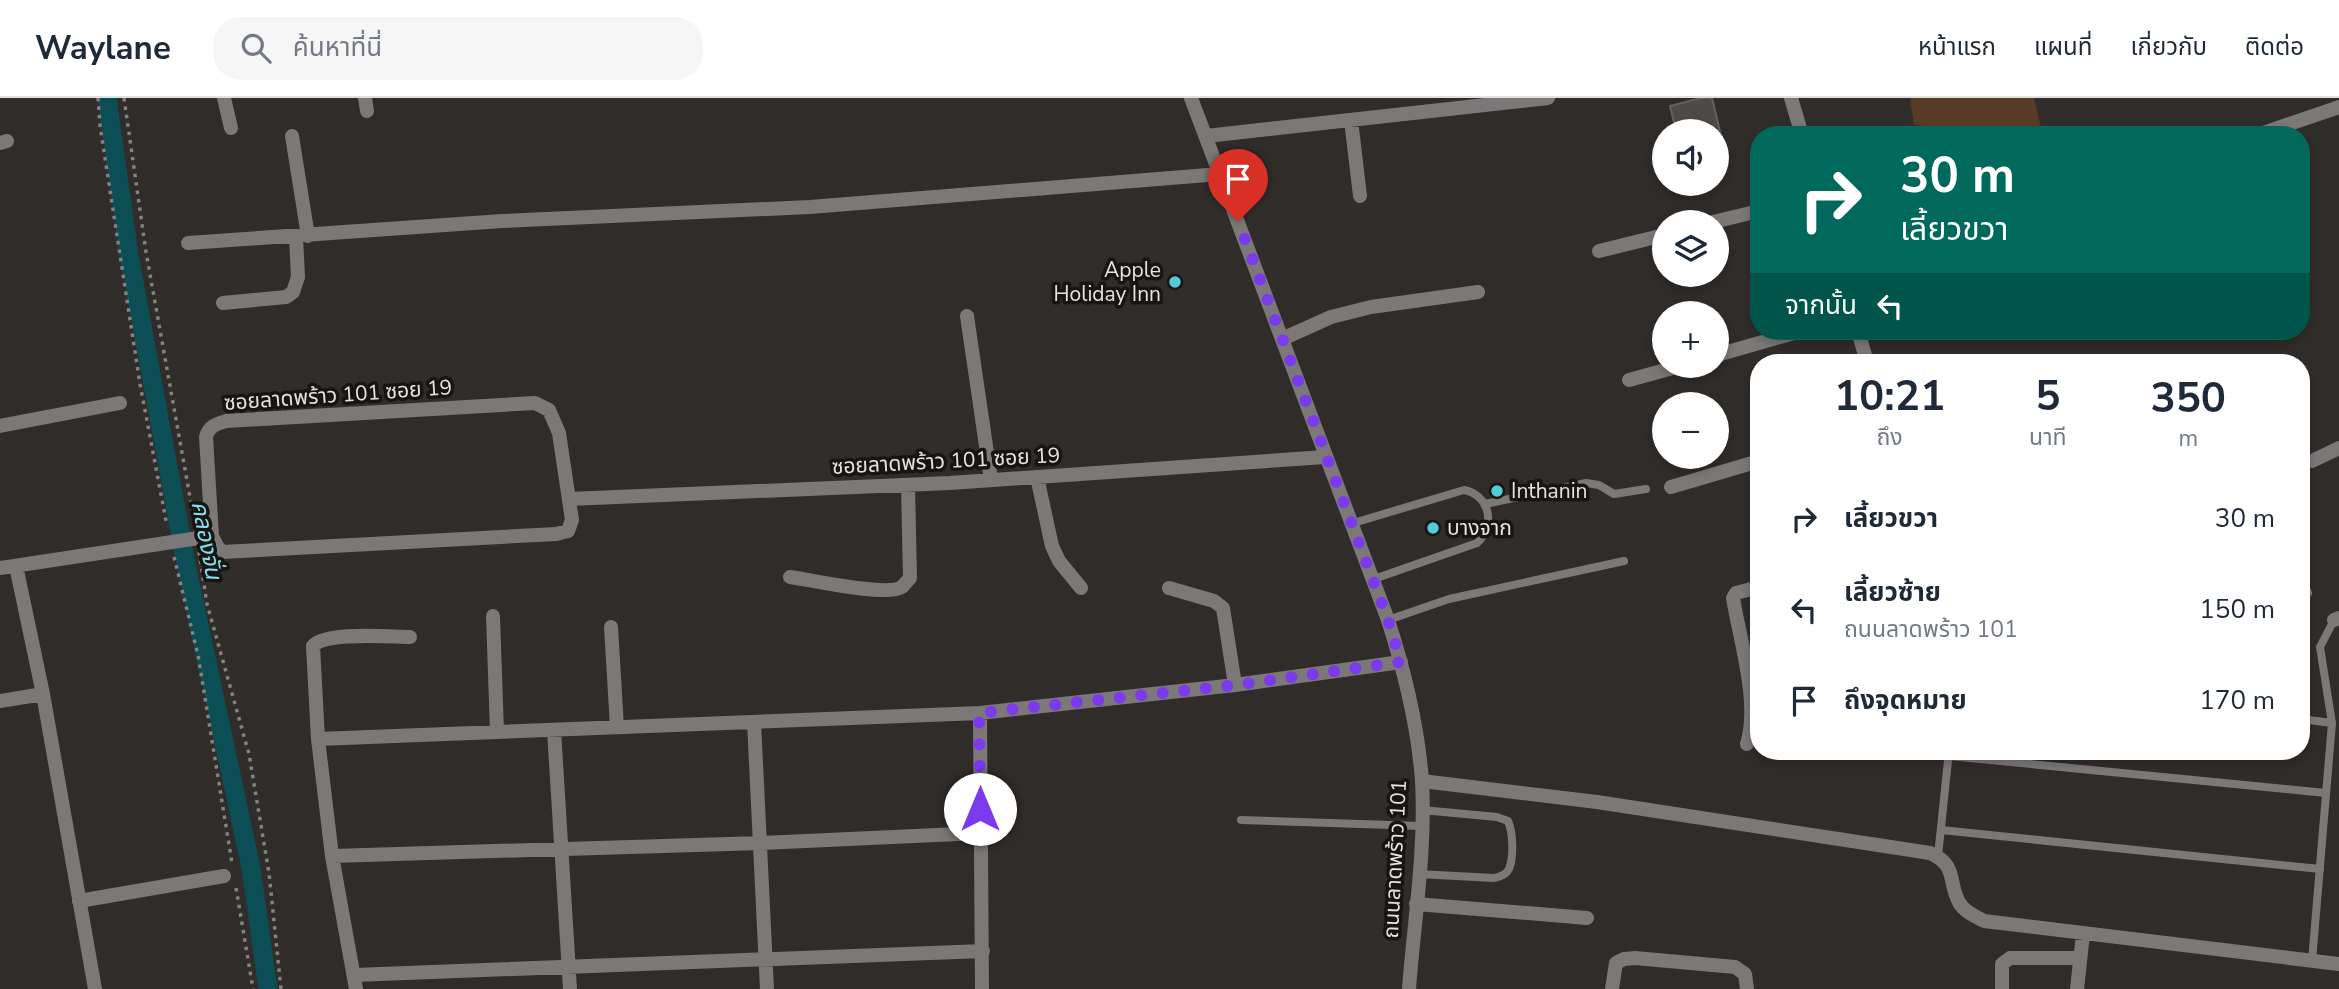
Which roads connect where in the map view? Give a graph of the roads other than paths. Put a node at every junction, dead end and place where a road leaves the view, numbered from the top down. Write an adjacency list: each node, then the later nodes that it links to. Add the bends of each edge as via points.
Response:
1 (224, 98): 9 (street)
2 (1191, 98): 11 (street, ถนนลาดพร้าว 101)
3 (1548, 98): 6 (street)
4 (1791, 98): 7 (street)
5 (2339, 107): 8 (street)
6 (1352, 120): 11 (street); 13 (street)
7 (1799, 126)
8 (2283, 126)
9 (231, 128)
10 (292, 136): 16 (street)
11 (1206, 136): 12 (street, ถนนลาดพร้าว 101)
12 (1220, 174): 16 (street, via 810,207 502,221); 23 (street, ถนนลาดพร้าว 101)
13 (1360, 196)
14 (1750, 213): 15 (street)
15 (1729, 218)
16 (302, 236): 18 (street); 21 (street, via 293,292 286,297)
17 (1652, 238): 19 (street)
18 (188, 243)
19 (1599, 251)
20 (1478, 292): 23 (street, via 1371,307 1331,317)
21 (223, 303)
22 (967, 316): 35 (street)
23 (1282, 339): 31 (street, ถนนลาดพร้าว 101)
24 (1770, 340): 25 (street)
25 (1729, 352)
26 (1652, 374): 27 (street)
27 (1629, 380)
28 (120, 403): 29 (street)
29 (0, 426)
30 (2339, 448): 32 (street)
31 (1325, 457): 34 (street, ซอยลาดพร้าว 101 ซอย 19); 41 (street, ถนนลาดพร้าว 101)
32 (2312, 461)
33 (1750, 464): 37 (street)
34 (1037, 477): 35 (street, ซอยลาดพร้าว 101 ซอย 19); 48 (street, via 1052,546)
35 (991, 480): 36 (street, ซอยลาดพร้าว 101 ซอย 19)
36 (908, 485): 39 (street, ซอยลาดพร้าว 101 ซอย 19); 46 (street, via 910,578 902,587 888,591)
37 (1671, 487)
38 (1646, 489): 40 (lane, via 1614,494 1586,483)
39 (569, 499): 42 (street, ซอยลาดพร้าว 101 ซอย 19, via 572,520 568,531 556,534 222,552); 42 (street, ซอยลาดพร้าว 101 ซอย 19, via 559,433 549,410 535,403 226,421 214,425 206,437)
40 (1485, 504): 41 (lane, via 1464,490); 47 (lane, via 1487,531 1477,542)
41 (1350, 524): 47 (street, ถนนลาดพร้าว 101)
42 (211, 536): 44 (street)
43 (1624, 561): 53 (lane, via 1449,599)
44 (16, 566): 45 (street); 59 (street)
45 (0, 568)
46 (790, 577)
47 (1371, 580): 53 (street, ถนนลาดพร้าว 101)
48 (1081, 588)
49 (1169, 588): 57 (street, via 1223,608)
50 (1750, 589): 58 (street, via 1733,597)
51 (493, 617): 68 (street)
52 (2336, 619): 61 (lane, via 2320,647)
53 (1388, 620): 56 (street, ถนนลาดพร้าว 101)
54 (611, 627): 66 (street)
55 (410, 637): 69 (street, via 333,638 313,646)
56 (1401, 662): 57 (street); 72 (street, ถนนลาดพร้าว 101)
57 (1236, 685): 62 (street)
58 (1750, 691)
59 (43, 694): 60 (street); 86 (street)
60 (0, 701)
61 (2334, 709): 65 (lane)
62 (979, 713): 64 (street); 78 (street)
63 (2310, 720): 65 (lane)
64 (754, 722): 66 (street); 79 (street)
65 (2332, 723): 73 (lane)
66 (617, 727): 67 (street)
67 (554, 730): 68 (street); 80 (street)
68 (497, 732): 69 (street)
69 (318, 738): 81 (street)
70 (1948, 760): 77 (lane)
71 (2015, 760): 73 (lane)
72 (1422, 781): 74 (street, ถนนลาดพร้าว 101); 82 (street, via 1597,802)
73 (2326, 793): 83 (lane)
74 (1423, 810): 76 (street, ถนนลาดพร้าว 101); 84 (lane, via 1508,821 1511,853 1503,876)
75 (1241, 820): 76 (lane)
76 (1421, 826): 84 (street, ถนนลาดพร้าว 101)
77 (1941, 830): 82 (lane); 83 (lane)
78 (981, 833): 79 (street); 90 (street)
79 (761, 843): 80 (street); 92 (street)
80 (562, 849): 81 (street); 95 (street)
81 (332, 856): 96 (street)
82 (1938, 856): 89 (street, via 1950,867 1959,903 1968,913 1984,921)
83 (2320, 869): 93 (lane)
84 (1418, 874): 87 (street, ถนนลาดพร้าว 101)
85 (224, 876): 86 (street)
86 (79, 901): 97 (street)
87 (1416, 904): 88 (street); 101 (street, ถนนลาดพร้าว 101)
88 (1587, 918)
89 (2083, 934): 91 (street); 93 (street)
90 (983, 951): 92 (street); 100 (street)
91 (2080, 958): 104 (street, via 2010,958 2002,964); 105 (street)
92 (767, 959): 95 (street); 99 (street)
93 (2312, 961): 94 (street)
94 (2339, 964)
95 (569, 967): 96 (street); 98 (street)
96 (355, 982)
97 (95, 989)
98 (570, 989)
99 (767, 989)
100 (982, 989)
101 (1409, 989)
102 (1612, 989): 103 (street, via 1616,963 1635,958 1735,967 1745,974)
103 (1747, 989)
104 (2002, 989)
105 (2077, 989)

